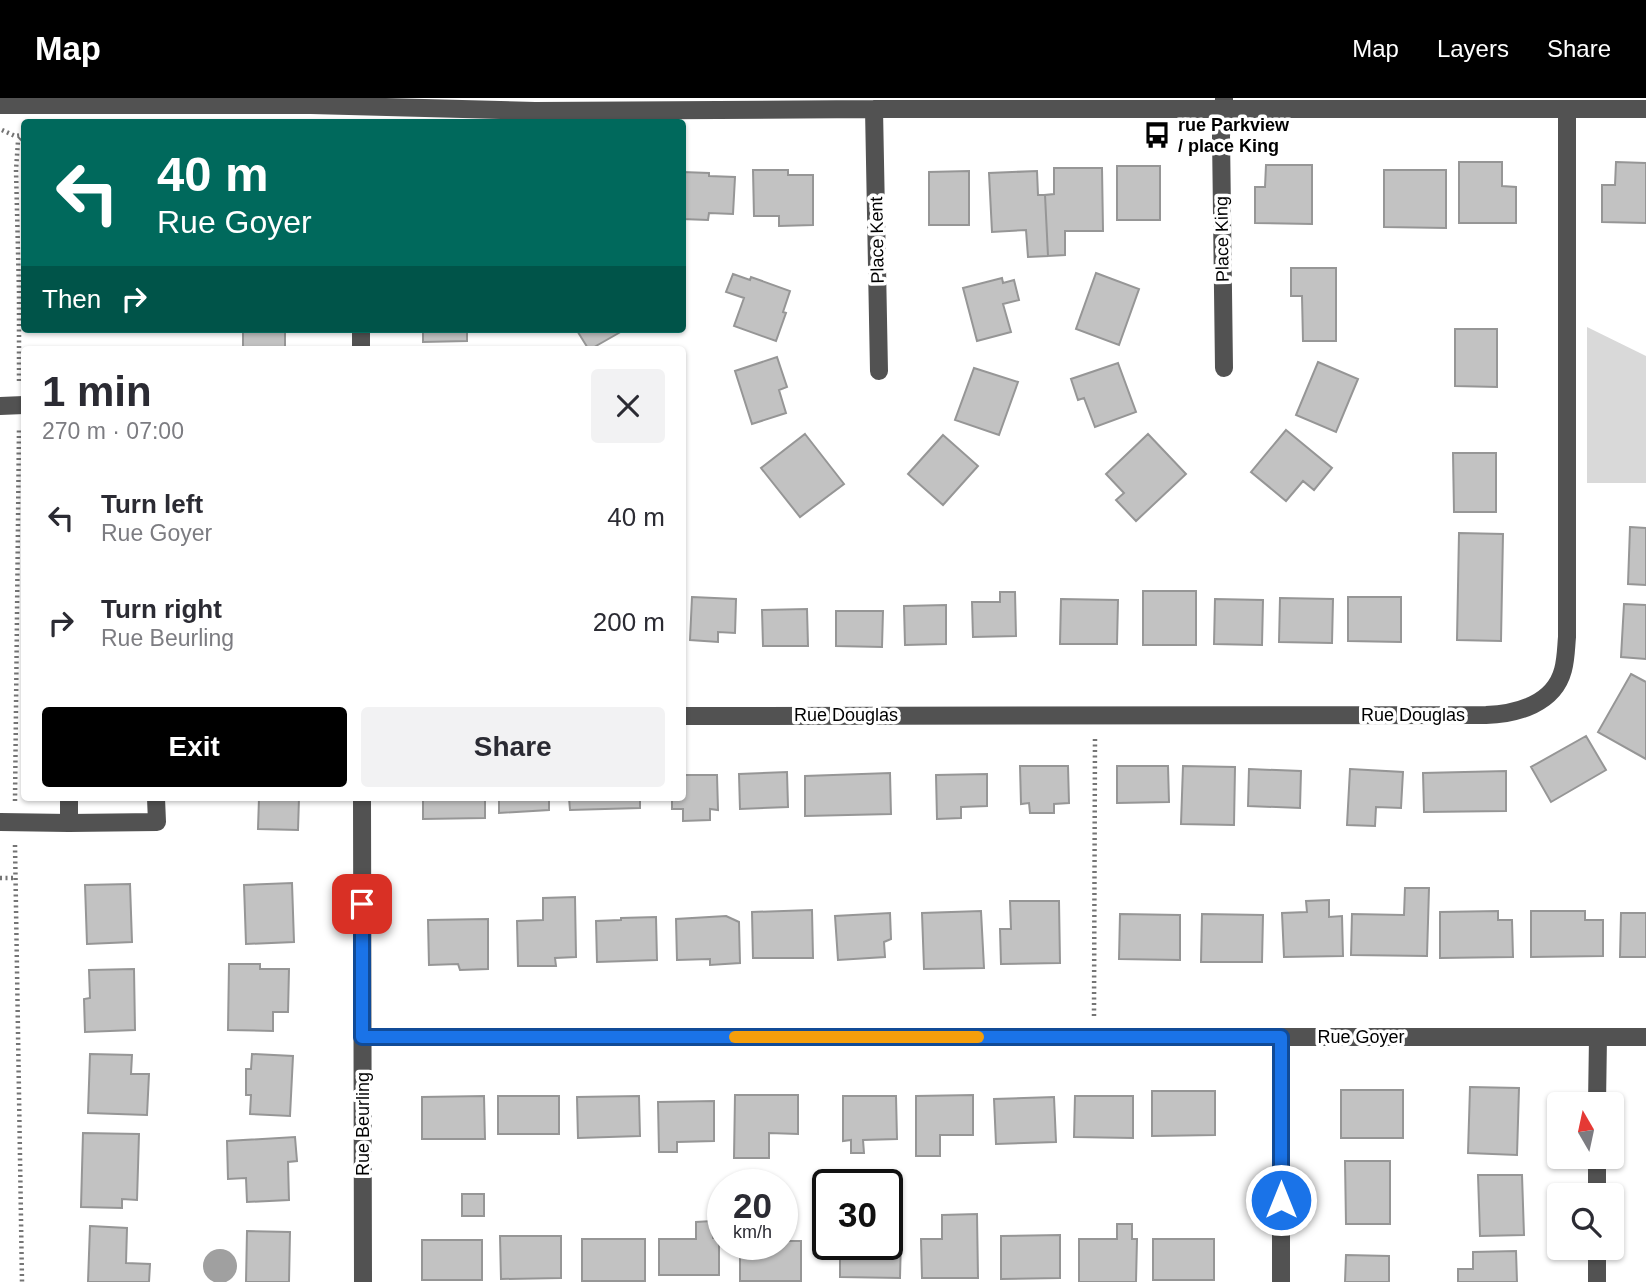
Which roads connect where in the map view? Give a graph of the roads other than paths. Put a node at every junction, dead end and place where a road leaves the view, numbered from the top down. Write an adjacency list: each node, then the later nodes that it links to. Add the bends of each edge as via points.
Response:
1 (141, 102): 4 (street); 6 (street)
2 (1010, 104): 3 (street); 7 (street)
3 (1224, 104): 5 (street); 9 (street, Place King)
4 (0, 105)
5 (1567, 108): 8 (street); 13 (street, Rue Douglas, via 1567,637 1563,672 1548,695 1519,711 1486,715)
6 (360, 109): 7 (street)
7 (874, 109): 10 (street, Place Kent)
8 (1646, 109)
9 (1224, 368)
10 (879, 371)
11 (21, 405): 12 (street)
12 (0, 406)
13 (686, 716)
14 (69, 801): 18 (street)
15 (156, 801): 18 (street, via 156,822)
16 (362, 801): 19 (street, Rue Beurling)
17 (0, 822): 18 (street)
18 (69, 822)
19 (362, 1037): 20 (street, Rue Goyer); 25 (street, Rue Beurling)
20 (1281, 1037): 21 (street, Rue Goyer); 26 (street)
21 (1598, 1037): 22 (street, Rue Goyer); 23 (street)
22 (1646, 1037)
23 (1597, 1092)
24 (1597, 1260): 27 (street)
25 (363, 1282)
26 (1281, 1282)
27 (1597, 1282)

